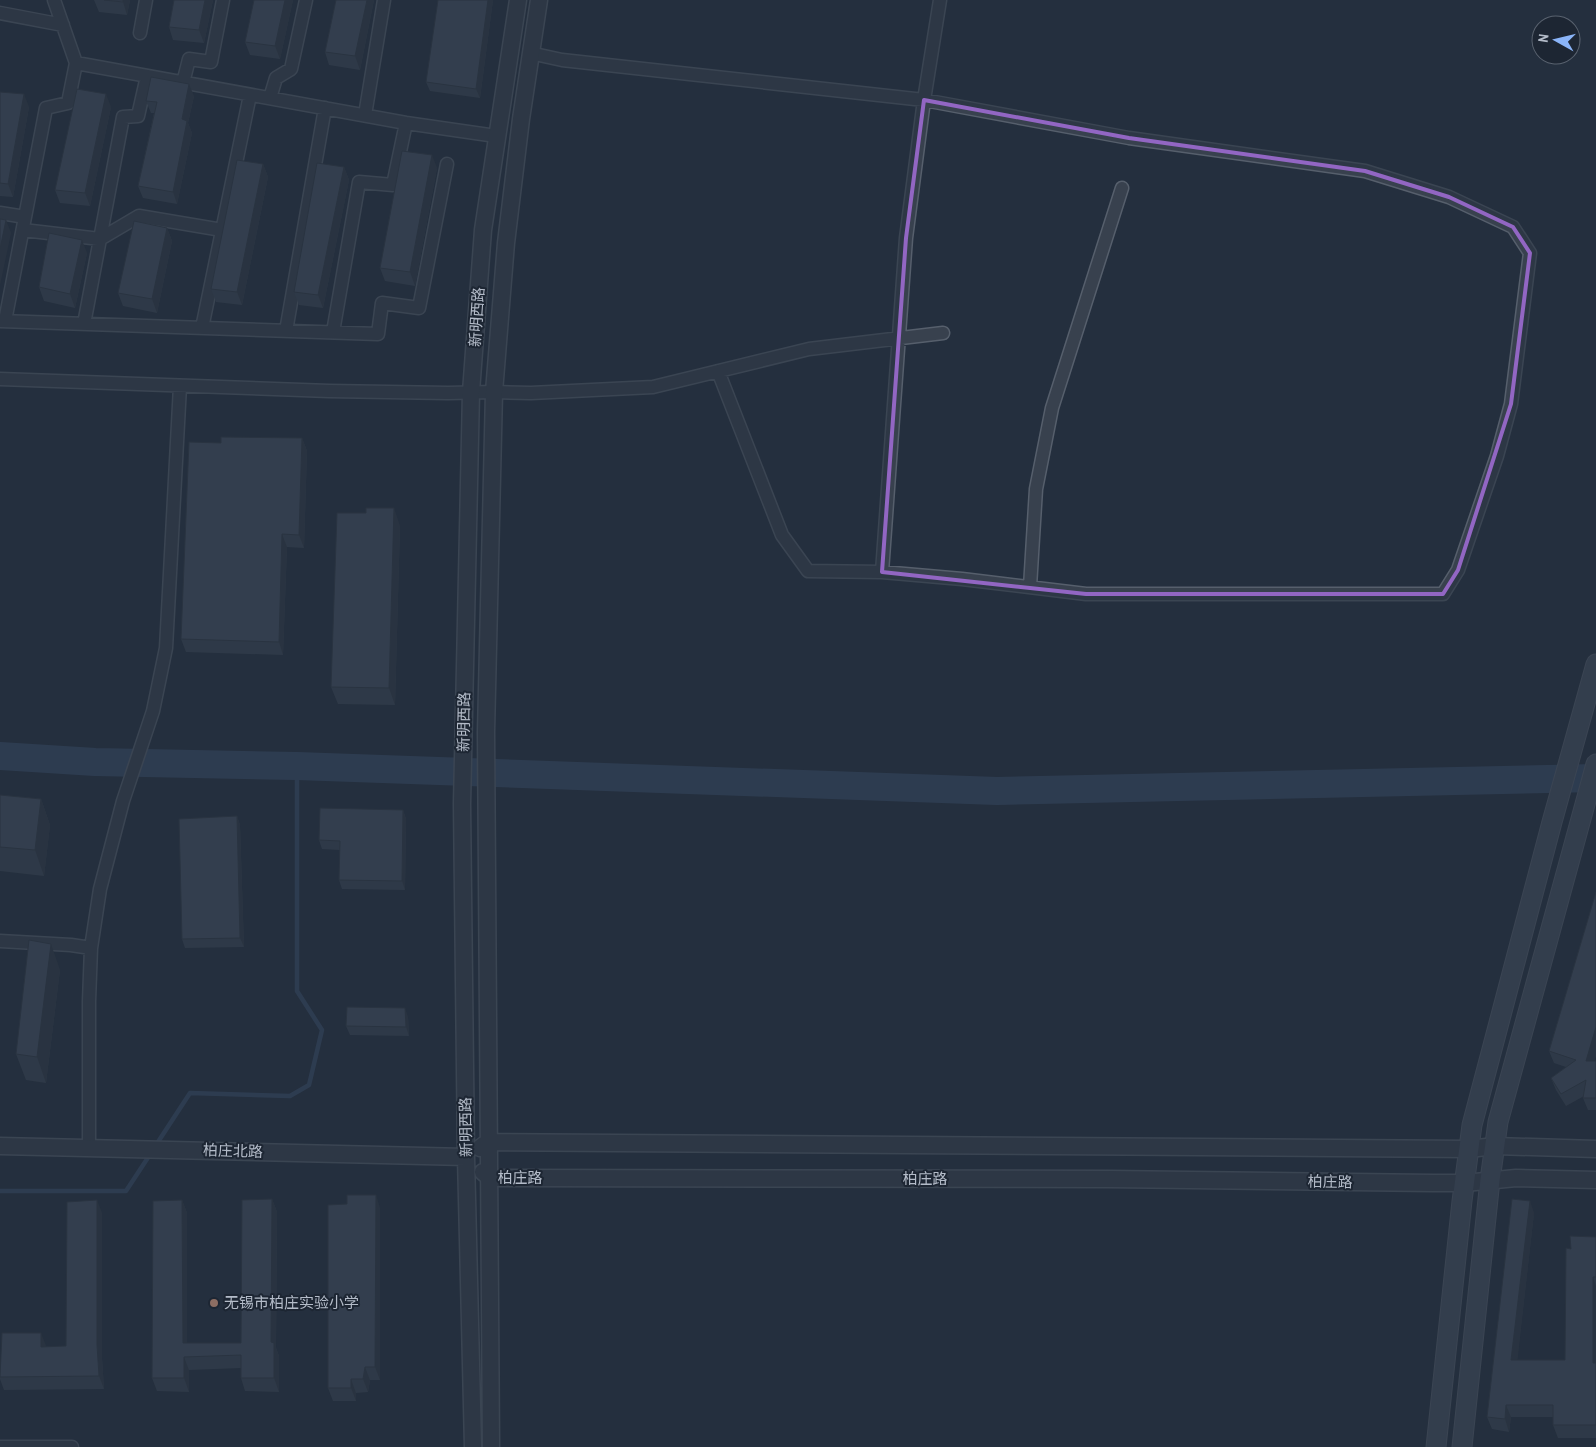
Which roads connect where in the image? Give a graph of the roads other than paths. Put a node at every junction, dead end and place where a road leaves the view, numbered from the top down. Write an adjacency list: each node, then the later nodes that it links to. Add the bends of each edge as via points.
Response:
1 (54, 0): 10 (street)
2 (146, 0): 11 (street)
3 (223, 0): 15 (street, via 210,62 189,59)
4 (306, 0): 17 (street, via 291,69 276,78)
5 (384, 0): 20 (street)
6 (518, 0): 22 (street, 新明西路)
7 (539, 0): 12 (street, 新明西路)
8 (940, 0): 18 (street)
9 (0, 13): 10 (street)
10 (63, 24): 13 (street)
11 (140, 33)
12 (530, 53): 18 (street, via 562,60); 40 (street, 新明西路, via 506,243)
13 (76, 63): 14 (street); 26 (street, via 68,103 46,108)
14 (147, 76): 15 (street); 28 (street, via 138,116 123,117)
15 (183, 82): 16 (street)
16 (250, 95): 17 (street); 27 (street)
17 (270, 98): 19 (street)
18 (924, 100): 35 (street, via 906,238); 42 (street, via 1130,138 1365,171 1449,197 1513,227 1530,252 1511,404 1458,570 1443,594 1086,594)
19 (325, 108): 20 (street); 32 (street)
20 (365, 115): 21 (street)
21 (406, 123): 22 (street); 33 (street, via 393,185 359,182)
22 (496, 136): 39 (street, 新明西路, via 483,230)
23 (448, 164): 33 (street, via 420,308 382,303 378,334)
24 (1122, 188): 42 (street, via 1052,408 1036,489)
25 (0, 213): 26 (street)
26 (24, 223): 28 (street); 29 (street)
27 (222, 230): 28 (street, via 139,216); 31 (street)
28 (100, 239): 30 (street)
29 (2, 321): 30 (street)
30 (84, 324): 31 (street)
31 (202, 328): 32 (street)
32 (286, 331): 33 (street)
33 (333, 332)
34 (943, 333): 35 (street)
35 (899, 338): 36 (street, via 809,349); 41 (street)
36 (718, 371): 40 (street, via 653,387); 41 (street, via 782,535 808,571)
37 (0, 379): 38 (street)
38 (180, 386): 39 (street); 46 (street, via 166,648 153,711 100,890)
39 (471, 392): 40 (street); 53 (street, 新明西路, via 462,804)
40 (494, 392): 47 (street, 新明西路, via 486,732)
41 (882, 572): 42 (street)
42 (1030, 587)
43 (1596, 664): 51 (main road, via 1472,1126)
44 (1596, 764): 49 (main road, via 1498,1122)
45 (0, 941): 46 (street)
46 (92, 948): 50 (street)
47 (488, 1142): 51 (street); 53 (street); 54 (street, 新明西路)
48 (0, 1146): 50 (street, 柏庄北路)
49 (1495, 1146): 51 (street); 52 (street); 55 (main road)
50 (89, 1147): 53 (street, 柏庄北路)
51 (1469, 1149): 57 (main road)
52 (1596, 1149)
53 (466, 1157): 54 (street, 柏庄路); 60 (street, 新明西路)
54 (490, 1178): 57 (street, 柏庄路); 61 (street, 新明西路)
55 (1490, 1180): 56 (street, 柏庄路); 57 (street, 柏庄路); 63 (main road)
56 (1596, 1180)
57 (1465, 1183): 62 (main road)
58 (0, 1446): 59 (street)
59 (72, 1447)
60 (473, 1447)
61 (491, 1447)
62 (1436, 1447)
63 (1462, 1447)

